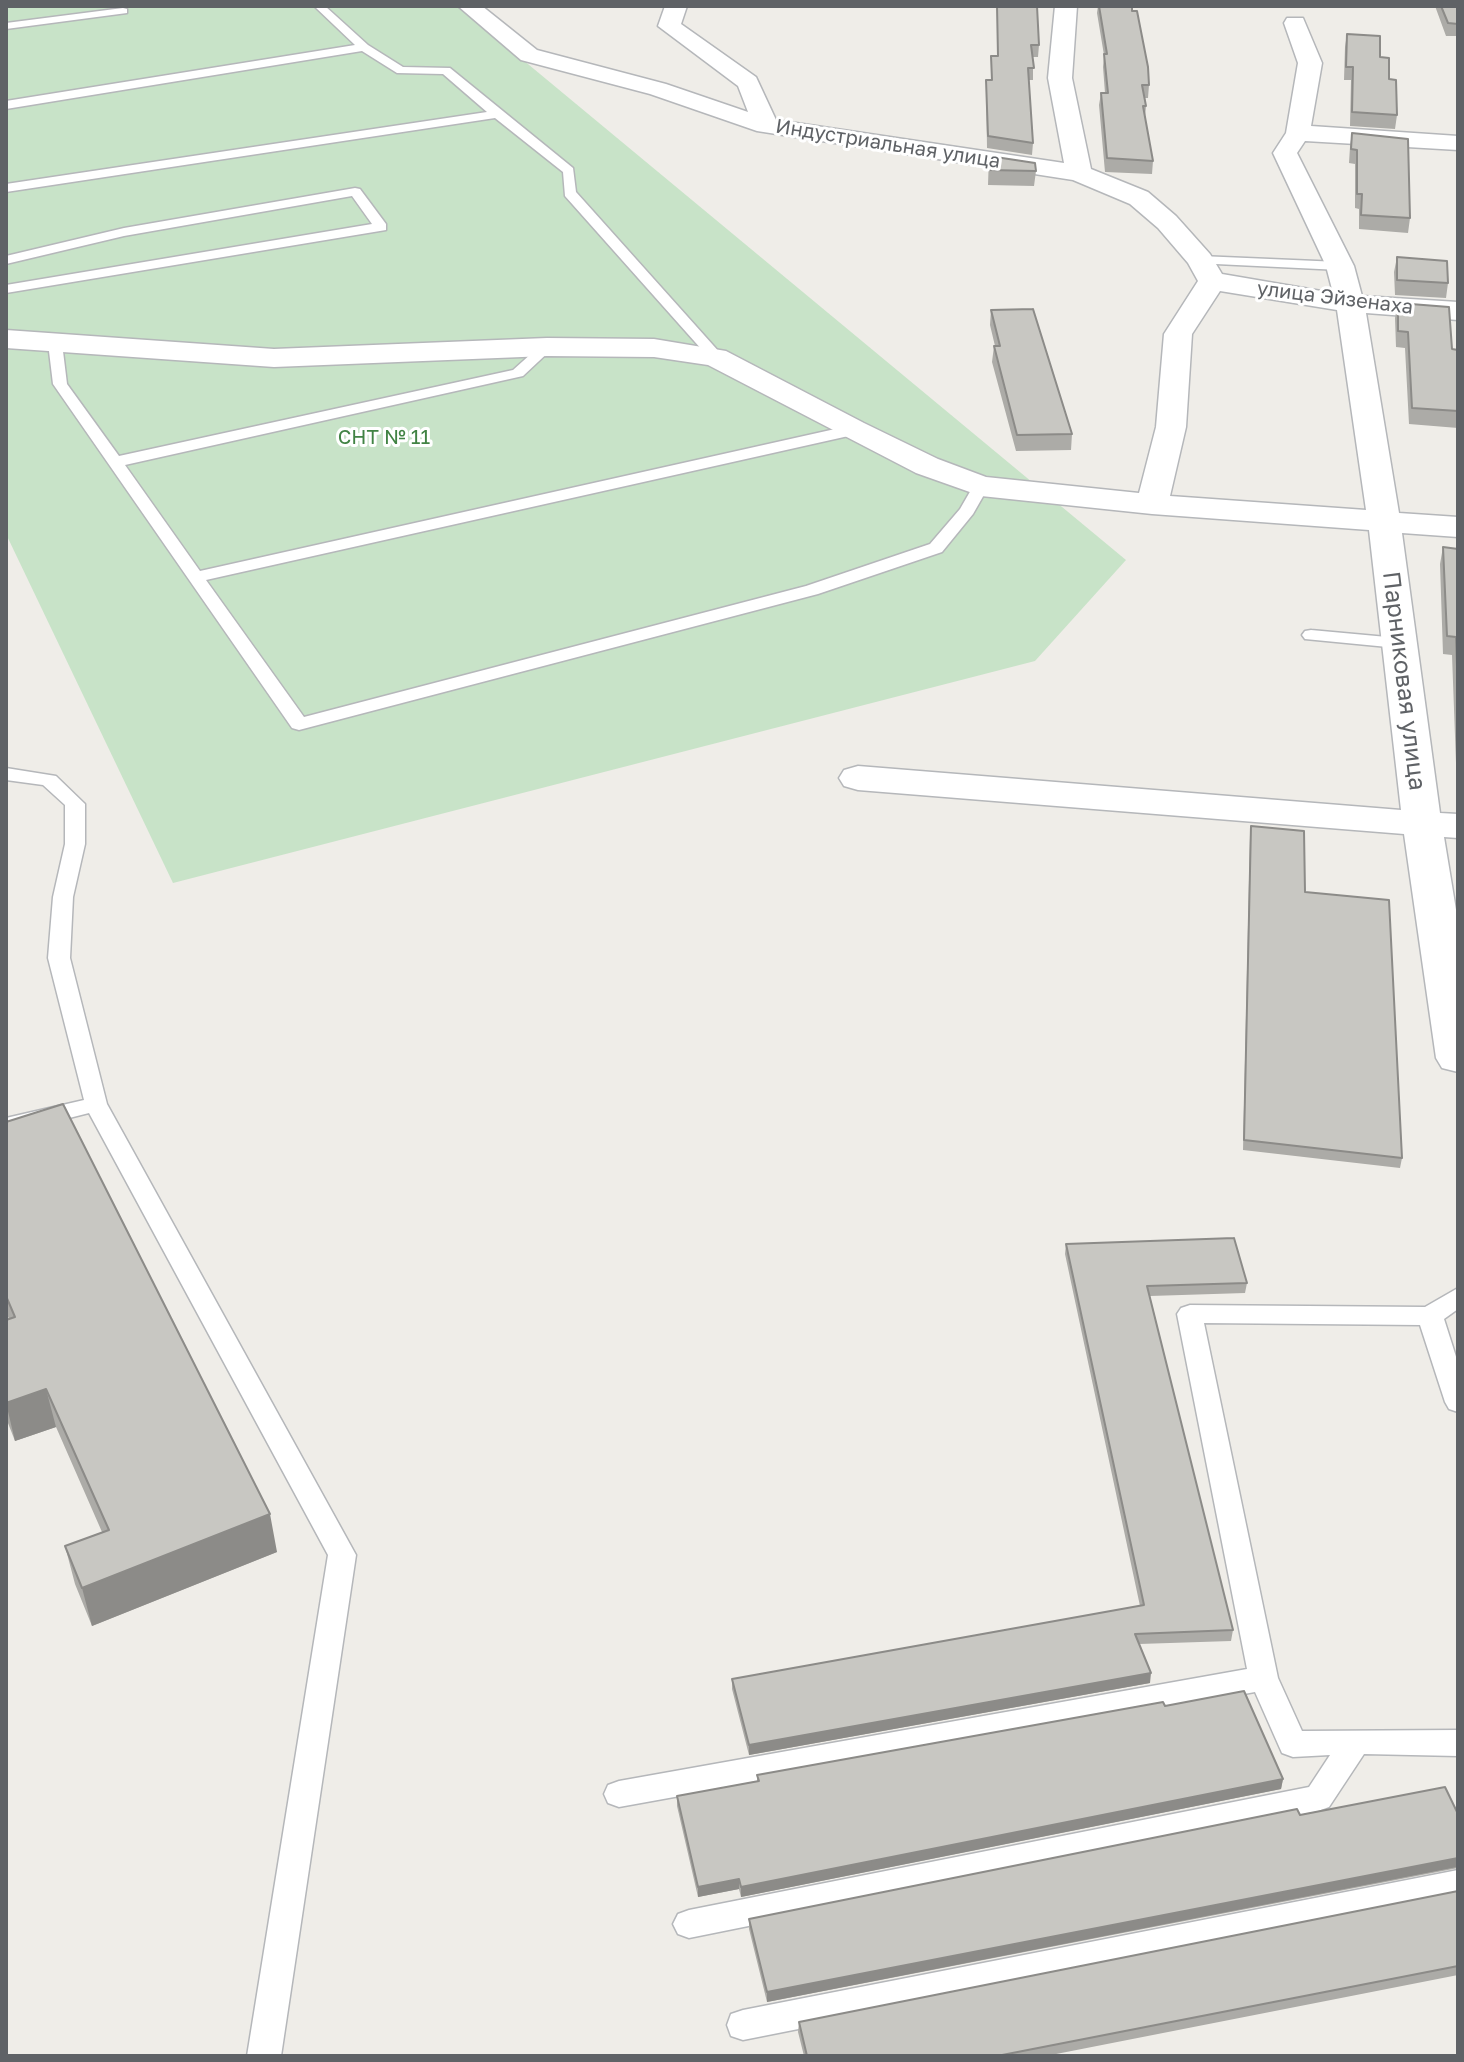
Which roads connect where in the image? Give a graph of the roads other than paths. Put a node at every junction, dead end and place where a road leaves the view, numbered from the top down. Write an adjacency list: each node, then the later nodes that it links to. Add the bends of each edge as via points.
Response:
1 (319, 6): 8 (lane)
2 (469, 6): 11 (street, via 529,55 658,89)
3 (676, 6): 11 (street, Индустриальная улица, via 669,26 748,82)
4 (1066, 6): 14 (street, via 1060,78)
5 (123, 11): 7 (lane)
6 (1295, 23): 12 (street, via 1310,63)
7 (6, 26)
8 (364, 47): 9 (lane); 10 (lane, via 401,71 446,70)
9 (6, 105)
10 (497, 114): 15 (lane); 25 (lane, via 569,171 570,193)
11 (766, 126): 14 (street, Индустриальная улица)
12 (1298, 133): 13 (street); 17 (street, Парниковая улица, via 1285,153)
13 (1458, 143)
14 (1079, 173): 18 (street, Индустриальная улица, via 1139,198 1167,222)
15 (6, 188)
16 (6, 260): 19 (lane, via 124,232 355,192 381,227)
17 (1340, 266): 18 (lane); 20 (street, Парниковая улица)
18 (1206, 271): 20 (street, улица Эйзенаха); 29 (street, via 1178,334 1171,427)
19 (6, 289)
20 (1350, 304): 21 (street, улица Эйзенаха); 30 (street, Парниковая улица)
21 (1458, 311)
22 (6, 339): 23 (street)
23 (55, 343): 24 (street, via 274,358); 27 (lane, via 60,384)
24 (547, 347): 25 (street, via 654,348); 27 (lane, via 518,373)
25 (716, 357): 26 (street)
26 (853, 430): 28 (street); 32 (lane)
27 (115, 462): 32 (lane)
28 (981, 486): 29 (street); 32 (lane, via 936,548 812,590 299,724)
29 (1152, 504): 30 (street)
30 (1384, 521): 31 (street); 34 (street, Парниковая улица)
31 (1458, 527)
32 (196, 577)
33 (1311, 635): 34 (lane)
34 (1398, 643): 37 (street, Парниковая улица)
35 (6, 774): 39 (lane, via 49,780 75,804 75,844 63,897 59,958)
36 (858, 778): 37 (street)
37 (1440, 824): 38 (street, Парниковая улица)
38 (1458, 1058)
39 (96, 1104): 40 (lane); 51 (lane, via 342,1555)
40 (6, 1126)
41 (1458, 1297): 42 (lane)
42 (1430, 1316): 43 (lane); 44 (lane, via 1190,1314)
43 (1458, 1402)
44 (1263, 1678): 45 (lane, via 1293,1744); 47 (lane)
45 (1356, 1741): 46 (lane); 49 (lane, via 1318,1798)
46 (1458, 1743)
47 (619, 1794)
48 (1458, 1884): 50 (lane)
49 (689, 1924)
50 (743, 2025)
51 (264, 2056)

